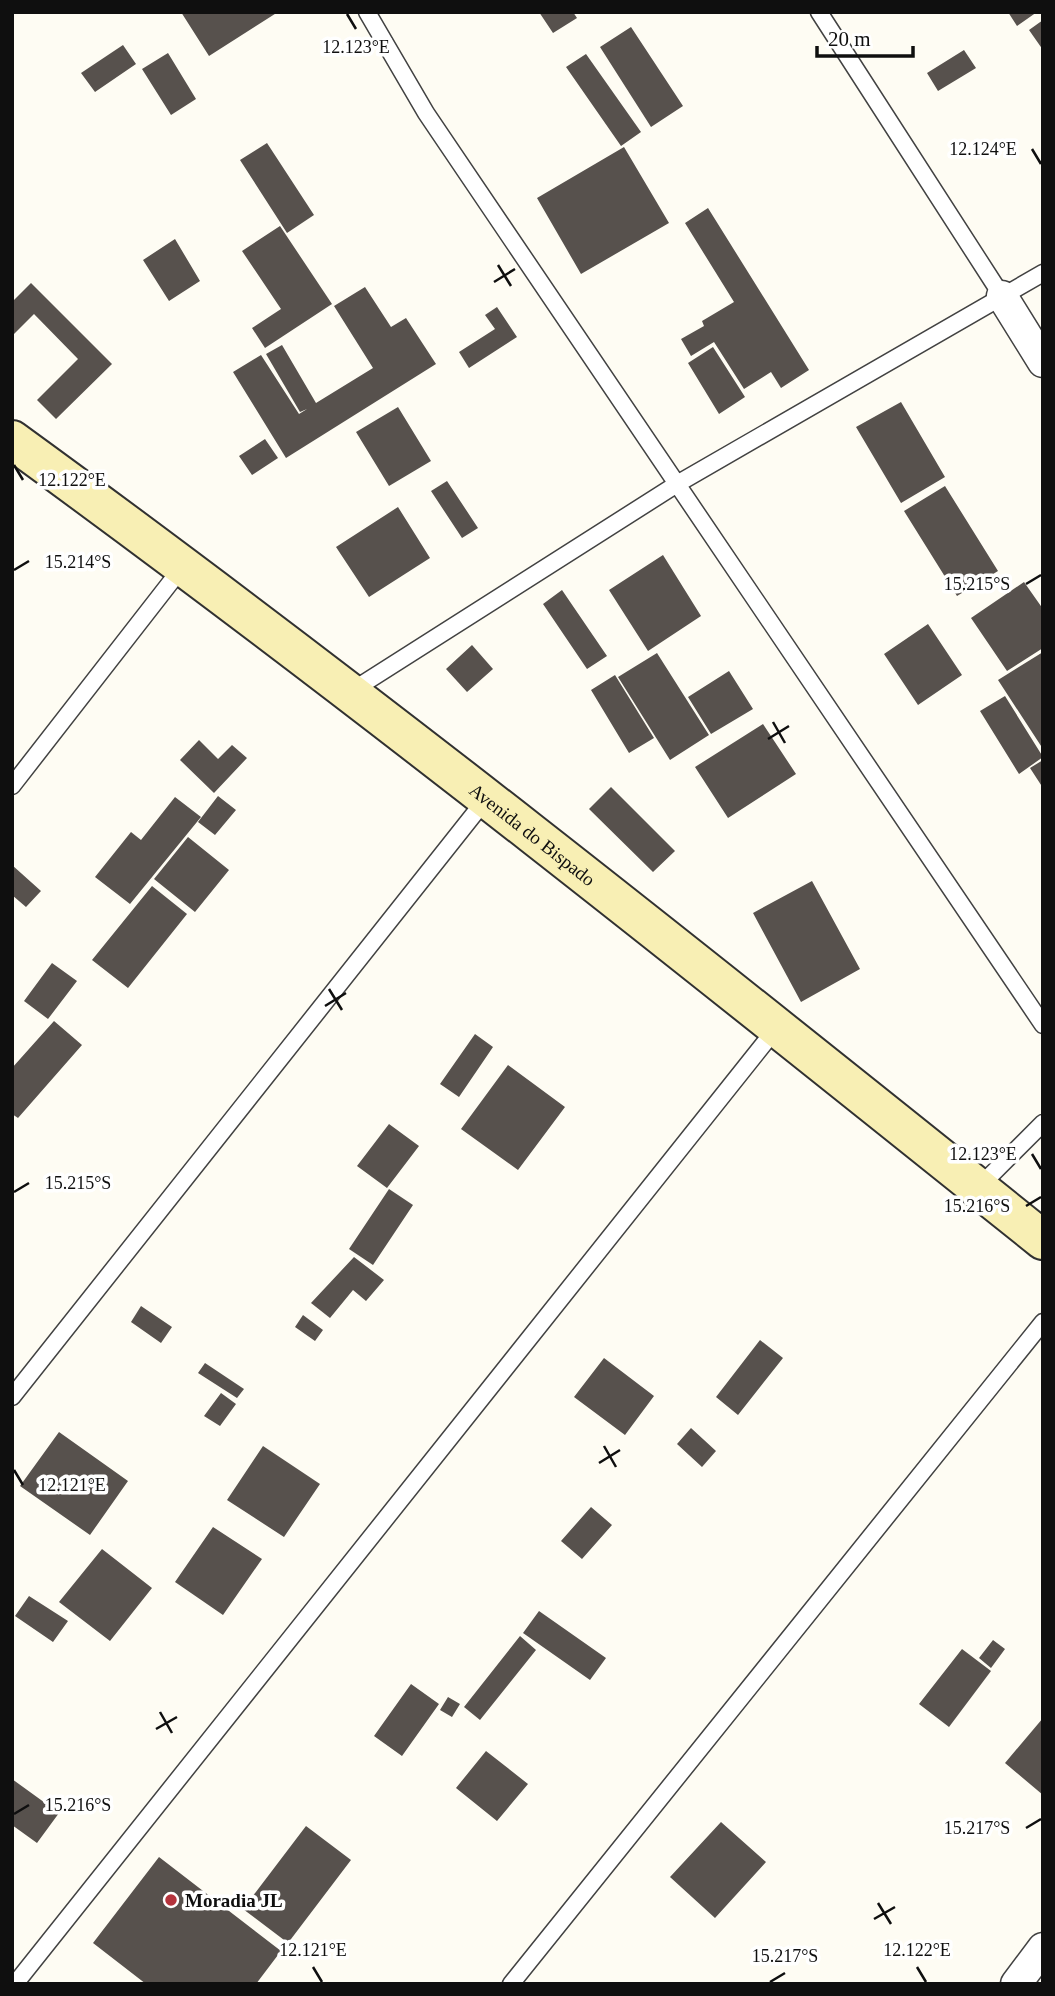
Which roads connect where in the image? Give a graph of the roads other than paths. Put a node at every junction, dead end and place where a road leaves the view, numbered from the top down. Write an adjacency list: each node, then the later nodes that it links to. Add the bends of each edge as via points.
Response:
1 (367, 12): 7 (lane, via 426,113)
2 (819, 12): 4 (lane)
3 (1043, 273): 4 (lane)
4 (1002, 296): 5 (street); 7 (lane)
5 (1043, 362)
6 (12, 440): 8 (main road, Avenida do Bispado)
7 (677, 484): 9 (lane); 12 (lane)
8 (184, 565): 9 (main road, Avenida do Bispado); 10 (lane)
9 (349, 692): 11 (main road, Avenida do Bispado)
10 (12, 786)
11 (486, 799): 13 (main road, Avenida do Bispado); 18 (lane)
12 (1043, 1025)
13 (778, 1026): 15 (main road, Avenida do Bispado); 20 (lane)
14 (1043, 1123): 15 (lane)
15 (978, 1188): 16 (main road, Avenida do Bispado)
16 (1043, 1240)
17 (1043, 1322): 21 (lane)
18 (12, 1397)
19 (1043, 1948): 22 (street)
20 (15, 1984)
21 (511, 1984)
22 (1016, 1984)

